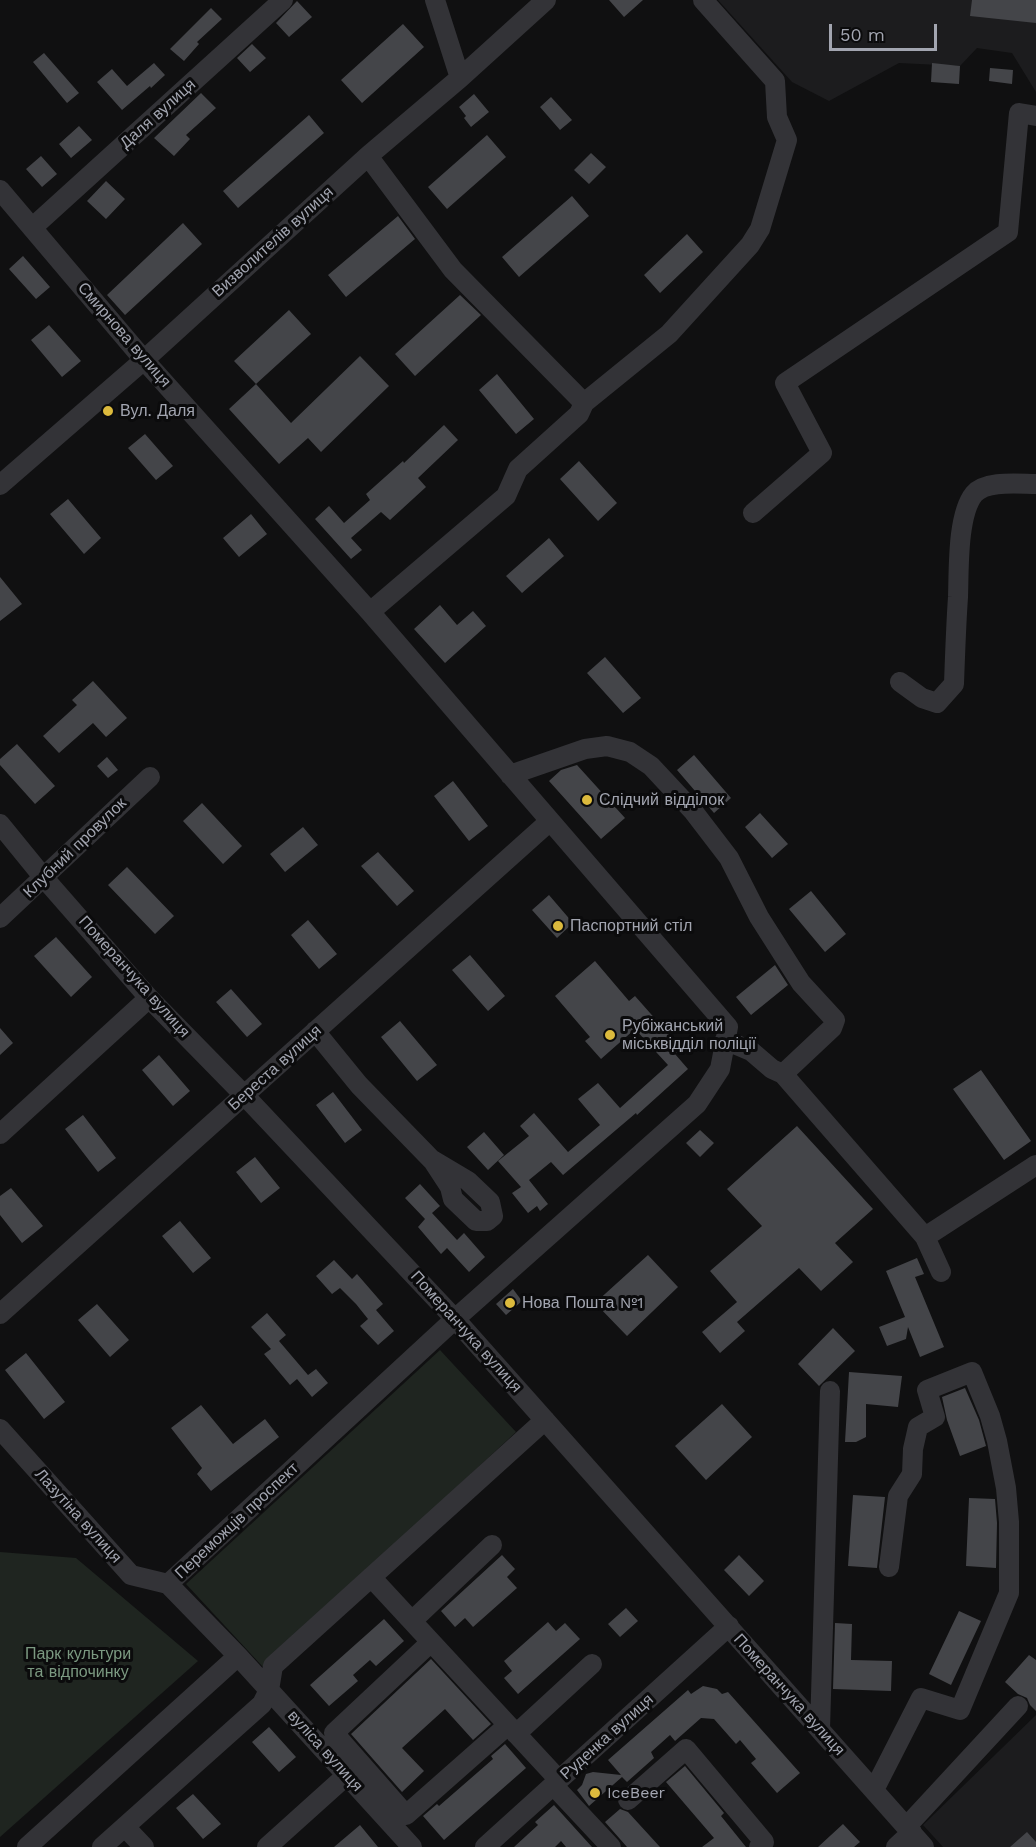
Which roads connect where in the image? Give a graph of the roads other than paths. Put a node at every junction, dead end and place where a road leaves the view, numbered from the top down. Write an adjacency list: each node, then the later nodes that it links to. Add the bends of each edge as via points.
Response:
1 (283, 0): 9 (street, Даля вулиця)
2 (435, 0): 5 (street)
3 (546, 0): 5 (street, Визволителів вулиця)
4 (704, 0): 11 (street, via 775,81 777,117 787,140 782,157 760,229 750,245 669,334)
5 (460, 78): 7 (street, Визволителів вулиця)
6 (1036, 116): 14 (street, via 1018,113 1008,232 785,383 822,453)
7 (368, 156): 10 (street, Визволителів вулиця); 11 (street, via 453,270)
8 (0, 190): 9 (street, Смирнова вулиця)
9 (33, 227): 10 (street, Смирнова вулиця)
10 (144, 360): 13 (street, Визволителів вулиця); 15 (street, Смирнова вулиця)
11 (584, 403): 15 (street, via 579,414 518,469 506,495)
12 (1036, 484): 16 (street, via 989,486 975,493 967,507 961,535 954,684 937,703 922,698)
13 (0, 485)
14 (753, 513)
15 (370, 612): 17 (street, Смирнова вулиця)
16 (900, 682)
17 (510, 775): 19 (street, Смирнова вулиця); 26 (street, via 585,749 607,746 630,752 651,766 693,811 729,858 759,917 801,983 835,1020 832,1028)
18 (150, 777): 21 (street, Клубний провулок)
19 (550, 821): 24 (street, Береста вулиця); 25 (street, Смирнова вулиця, via 728,1027)
20 (0, 824): 21 (street, Померанчука вулиця)
21 (44, 878): 22 (street, Клубний провулок); 23 (street, Померанчука вулиця)
22 (0, 918)
23 (149, 998): 27 (street, Померанчука вулиця); 28 (street)
24 (315, 1031): 27 (street, Береста вулиця); 29 (street, via 359,1085)
25 (725, 1040): 26 (street, via 751,1051); 34 (street, Переможців проспект, via 720,1069 697,1104)
26 (783, 1074): 31 (street)
27 (245, 1096): 33 (street, Береста вулиця); 34 (street, Померанчука вулиця)
28 (0, 1134)
29 (433, 1161)
30 (1036, 1165): 31 (street)
31 (925, 1237): 32 (street)
32 (941, 1272)
33 (0, 1314)
34 (456, 1319): 36 (street, Померанчука вулиця); 41 (street, Переможців проспект)
35 (830, 1391): 50 (street)
36 (545, 1420): 40 (street); 43 (street, Померанчука вулиця)
37 (0, 1429): 41 (street, Лазутіна вулиця, via 132,1575)
38 (492, 1545): 42 (street)
39 (889, 1567): 53 (street, via 898,1496 912,1474 918,1427 935,1417 927,1390 972,1372 998,1441 1006,1488 1009,1593 960,1710 921,1698)
40 (371, 1577): 42 (street); 47 (street, via 273,1666)
41 (168, 1584): 45 (street, Переможців проспект)
42 (412, 1621): 44 (street)
43 (729, 1626): 50 (street, Померанчука вулиця); 52 (street, Руденка вулиця)
44 (431, 1642): 49 (street); 51 (street, via 334,1732)
45 (238, 1656): 47 (street, вуліса вулиця); 57 (street)
46 (592, 1664): 49 (street)
47 (269, 1690): 51 (street, вуліса вулиця); 55 (street, via 262,1704)
48 (1018, 1706): 56 (street)
49 (512, 1729): 51 (street, via 406,1815); 52 (street)
50 (820, 1729): 53 (street, Померанчука вулиця)
51 (360, 1781): 60 (street); 61 (street, вуліса вулиця)
52 (556, 1783): 62 (street, Руденка вулиця); 63 (street)
53 (874, 1790): 56 (street, Померанчука вулиця)
54 (628, 1800): 64 (street, via 686,1749 764,1842)
55 (125, 1827): 58 (street); 59 (street)
56 (914, 1835): 65 (street)
57 (27, 1847)
58 (102, 1847)
59 (144, 1847)
60 (267, 1847)
61 (412, 1847)
62 (485, 1847)
63 (611, 1847)
64 (759, 1847)
65 (896, 1847)

